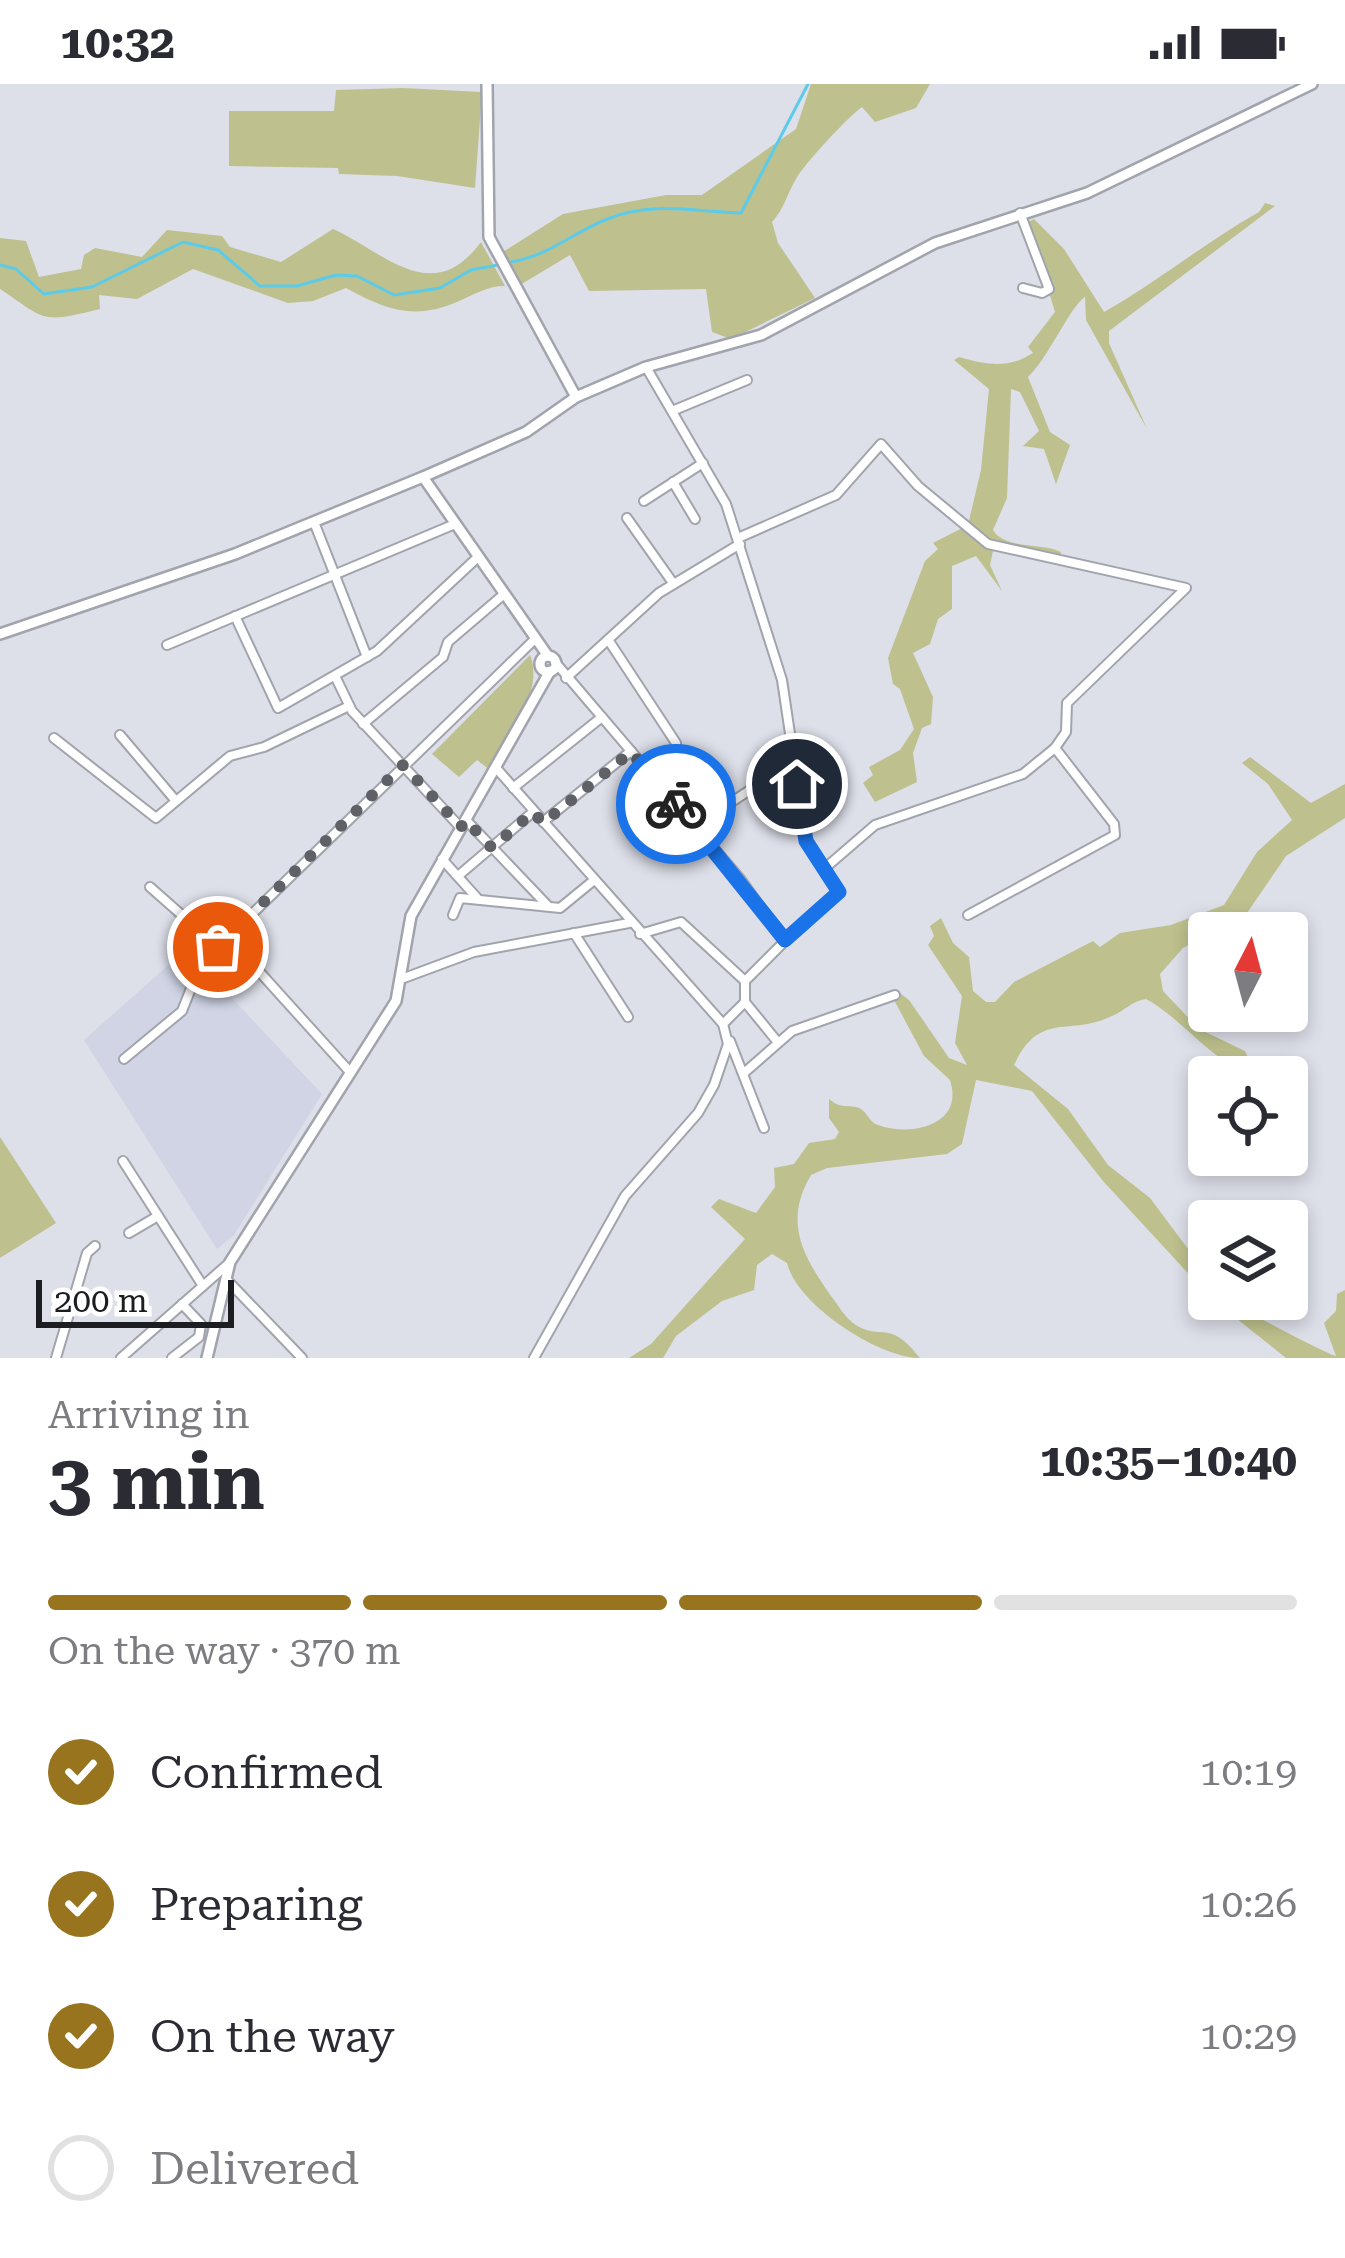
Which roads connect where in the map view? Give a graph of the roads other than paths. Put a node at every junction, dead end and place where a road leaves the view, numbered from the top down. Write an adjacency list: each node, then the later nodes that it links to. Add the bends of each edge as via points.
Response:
1 (487, 84): 7 (street, via 489,237)
2 (1312, 84): 3 (street, via 1088,193)
3 (1019, 212): 4 (street, via 1049,289); 5 (street, via 935,243 760,335)
4 (1023, 287)
5 (646, 367): 7 (street); 8 (street)
6 (747, 380): 8 (street)
7 (576, 397): 10 (street, via 526,432)
8 (672, 411): 9 (street)
9 (703, 463): 11 (street); 17 (street)
10 (423, 477): 15 (street); 16 (street)
11 (673, 482): 12 (street); 14 (street)
12 (644, 501)
13 (627, 518): 20 (street)
14 (695, 519)
15 (314, 522): 19 (street); 23 (street)
16 (455, 524): 18 (street); 19 (street)
17 (739, 541): 20 (street); 37 (street, via 836,495 881,444 988,544 1186,588 1070,698 1066,733); 39 (street, via 782,680)
18 (478, 557): 21 (street); 27 (street)
19 (336, 574): 22 (street); 27 (street)
20 (674, 583): 24 (street)
21 (503, 595): 25 (street); 33 (street)
22 (236, 616): 26 (street); 30 (street, via 278,708)
23 (0, 634)
24 (609, 641): 29 (street); 36 (street)
25 (536, 642): 28 (street); 40 (street)
26 (167, 645)
27 (368, 657): 30 (street)
28 (548, 664): 29 (street); 41 (street)
29 (565, 677): 32 (street)
30 (336, 678): 31 (street)
31 (349, 706): 33 (street); 43 (street, via 230,756)
32 (602, 717): 38 (street); 42 (street)
33 (363, 724): 40 (street)
34 (120, 735): 43 (street)
35 (54, 738): 43 (street, via 156,818)
36 (676, 743)
37 (1055, 748): 50 (street, via 1023,774 875,825); 57 (street, via 1116,832)
38 (631, 752): 45 (street); 47 (street)
39 (794, 761): 47 (street); 50 (street, via 806,841)
40 (403, 765): 46 (street); 61 (street)
41 (497, 770): 42 (street); 46 (street)
42 (513, 788): 44 (street)
43 (176, 801)
44 (533, 812): 45 (street); 48 (street)
45 (543, 823): 52 (street)
46 (464, 824): 48 (street); 49 (street)
47 (695, 826): 62 (street)
48 (492, 848): 51 (street); 55 (street)
49 (441, 857): 51 (street); 64 (street, via 411,916)
50 (824, 869): 62 (street, via 839,892)
51 (458, 876): 54 (street)
52 (592, 881): 55 (street, via 568,904); 58 (street)
53 (150, 887): 63 (street)
54 (478, 899): 55 (street); 56 (street, via 460,898)
55 (548, 906)
56 (453, 915)
57 (968, 915)
58 (630, 923): 59 (street); 60 (street)
59 (574, 933): 64 (street, via 474,952); 68 (street)
60 (640, 934): 65 (street, via 681,922); 69 (street)
61 (228, 937): 63 (street); 72 (street)
62 (785, 940): 65 (street)
63 (218, 947): 71 (street, via 182,1012)
64 (404, 978): 72 (street)
65 (745, 981): 67 (street)
66 (895, 994): 70 (street)
67 (745, 1002): 69 (street); 70 (street)
68 (628, 1017)
69 (725, 1029): 73 (street); 88 (street, via 714,1085 698,1113 625,1196)
70 (776, 1040): 73 (street)
71 (124, 1059)
72 (350, 1072): 79 (street)
73 (744, 1073): 74 (street)
74 (764, 1128)
75 (123, 1161): 76 (street)
76 (158, 1216): 77 (street); 81 (street)
77 (129, 1232)
78 (95, 1246): 83 (street)
79 (230, 1262): 80 (street); 81 (street)
80 (226, 1279): 86 (street); 87 (street)
81 (203, 1286): 82 (street)
82 (182, 1304): 84 (street); 85 (street, via 201,1324 199,1337)
83 (56, 1358)
84 (121, 1358)
85 (172, 1358)
86 (207, 1358)
87 (302, 1358)
88 (534, 1358)

